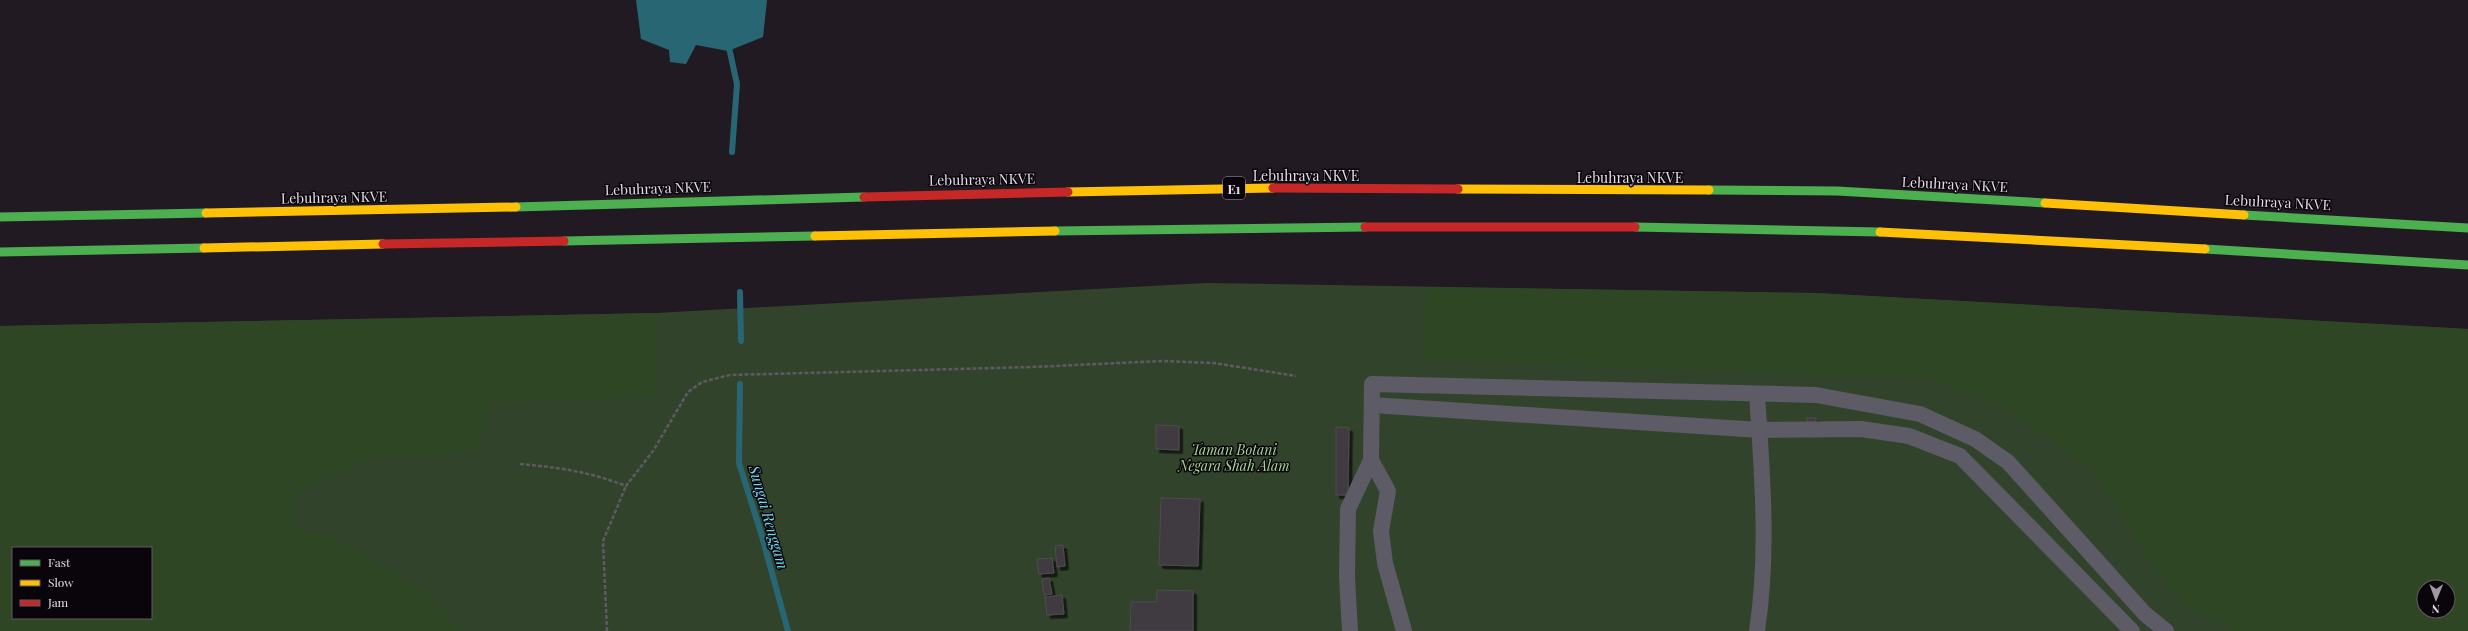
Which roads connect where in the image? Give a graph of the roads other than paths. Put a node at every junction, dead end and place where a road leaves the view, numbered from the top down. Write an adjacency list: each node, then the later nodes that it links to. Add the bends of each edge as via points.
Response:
1 (0, 217): 2 (highway, Lebuhraya NKVE / E1, via 439,209 1196,188 1837,191)
2 (2468, 228)
3 (0, 252): 4 (highway, via 1191,228 1578,226 1835,230)
4 (2468, 265)
5 (1757, 394): 6 (street, via 1372,384); 7 (street); 13 (street, via 1816,395 1920,414 1975,439 2008,462 2145,614)
6 (1372, 405): 7 (street); 8 (street)
7 (1760, 430): 11 (street, via 1765,551); 12 (street, via 1862,429 1909,436 1960,456)
8 (1371, 460): 9 (street, via 1348,509 1347,577); 10 (street, via 1388,491 1381,531 1385,563)
9 (1350, 631)
10 (1404, 631)
11 (1757, 631)
12 (2132, 631)
13 (2166, 631)

